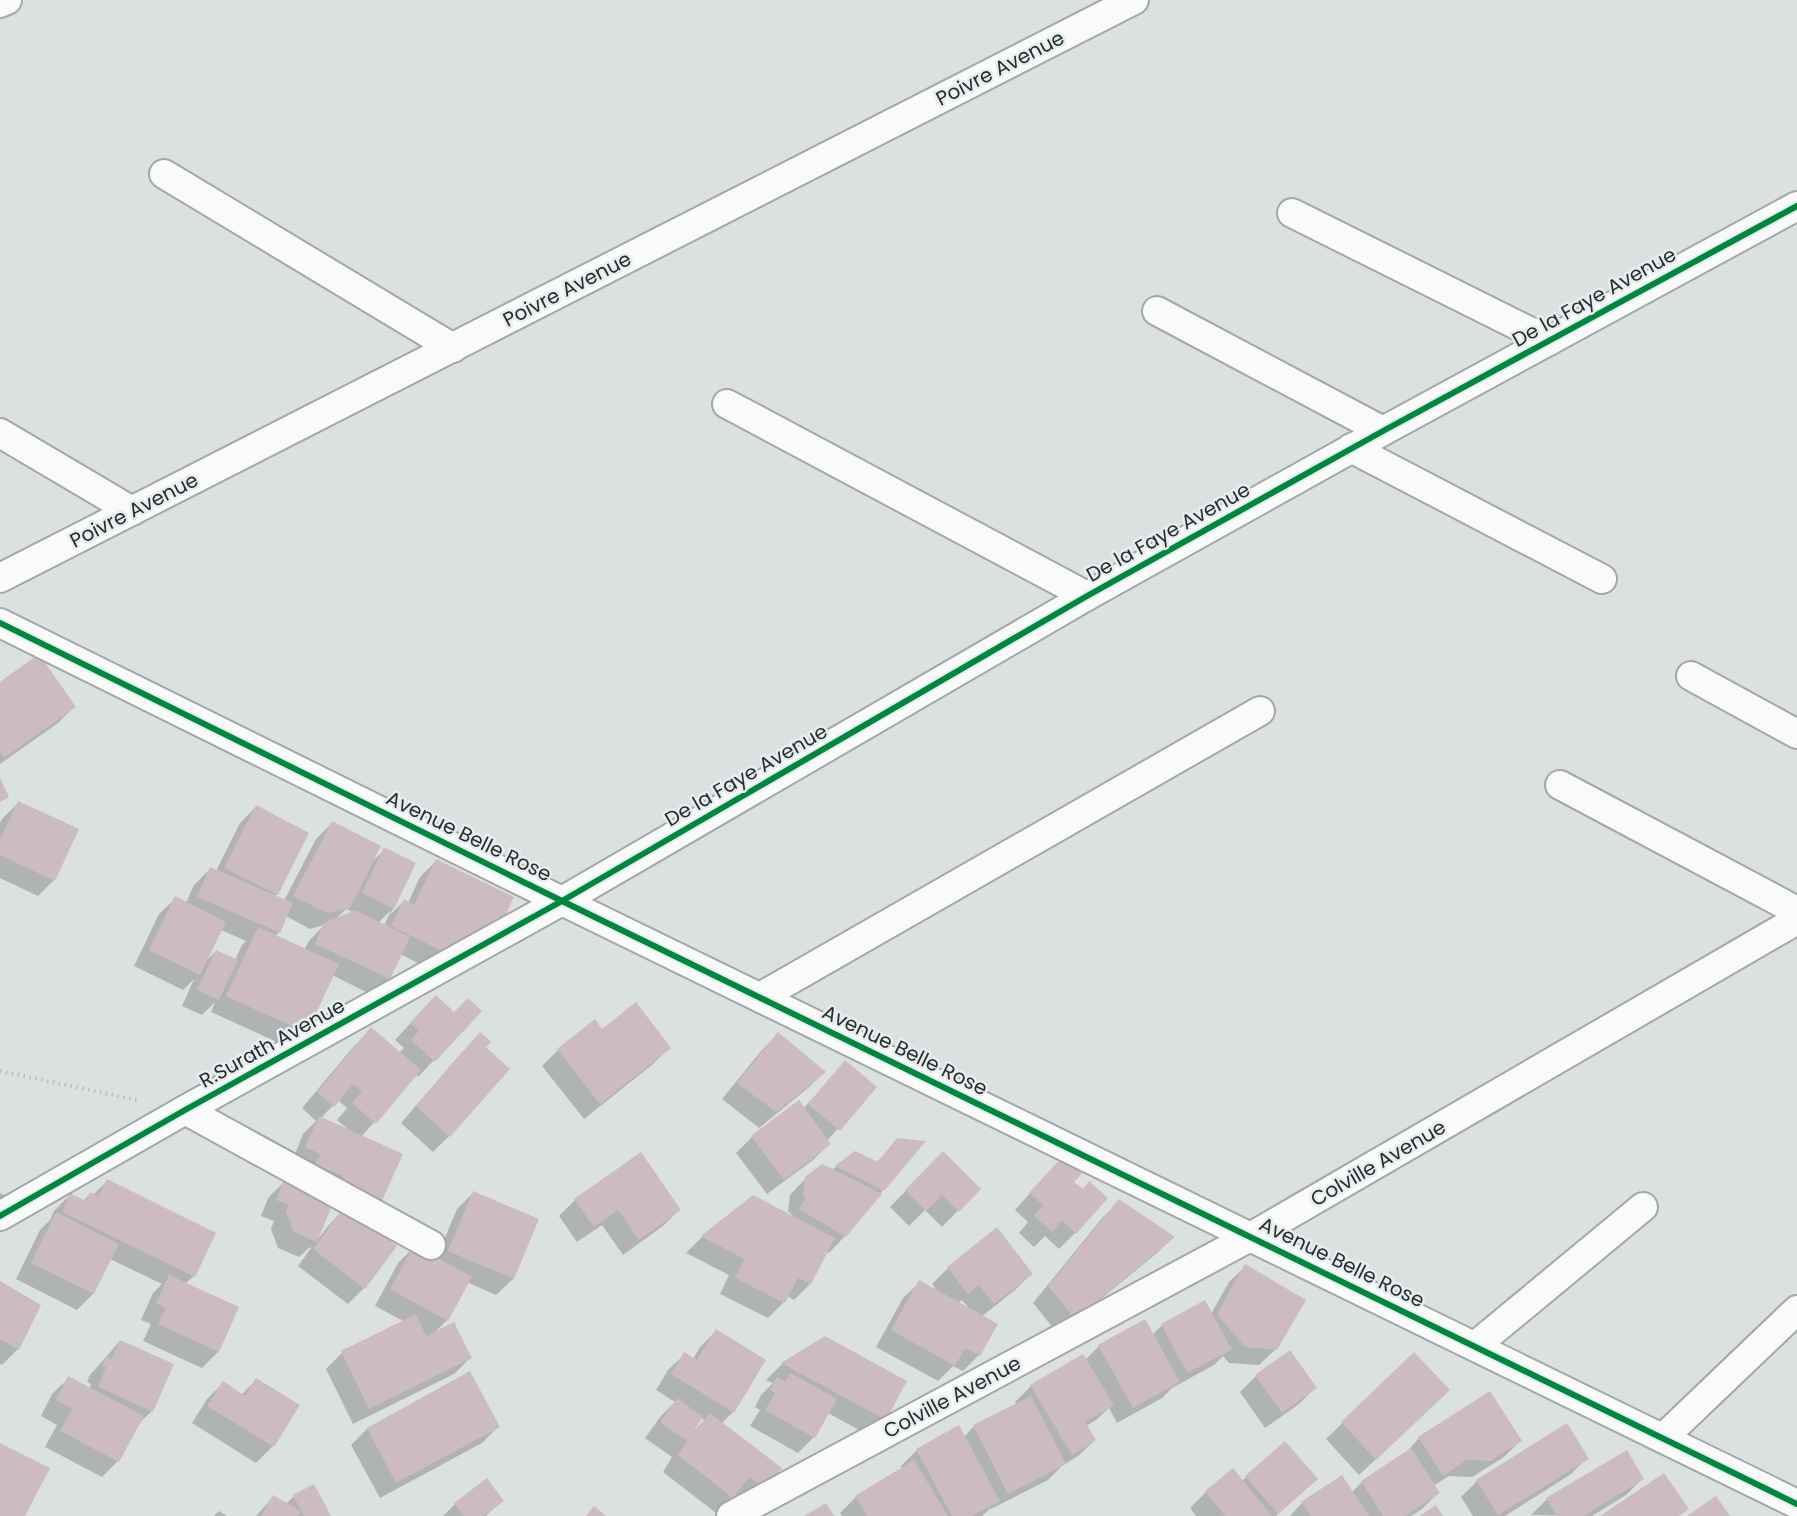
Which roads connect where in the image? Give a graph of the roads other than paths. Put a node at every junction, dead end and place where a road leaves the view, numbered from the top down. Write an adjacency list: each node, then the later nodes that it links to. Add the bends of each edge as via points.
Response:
1 (7, 0): 3 (street)
2 (1134, 0): 9 (street, Poivre Avenue)
3 (0, 3)
4 (164, 174): 9 (street)
5 (1797, 206): 8 (street, De la Faye Avenue)
6 (1293, 213): 8 (street)
7 (1157, 311): 11 (street)
8 (1549, 341): 11 (street, De la Faye Avenue)
9 (453, 348): 14 (street, Poivre Avenue)
10 (727, 404): 17 (street)
11 (1383, 430): 13 (street, De la Faye Avenue)
12 (0, 433): 14 (street)
13 (1351, 448): 16 (street); 17 (street, De la Faye Avenue)
14 (132, 511): 15 (street, Poivre Avenue)
15 (0, 578)
16 (1602, 579)
17 (1087, 596): 23 (street, De la Faye Avenue)
18 (0, 624): 23 (street, Avenue Belle Rose)
19 (1691, 676): 21 (street)
20 (1260, 711): 26 (street)
21 (1797, 734)
22 (1560, 785): 24 (street)
23 (562, 901): 26 (street, Avenue Belle Rose); 27 (street, R.Surath Avenue)
24 (1797, 911)
25 (1797, 920): 30 (street, Colville Avenue)
26 (760, 997): 30 (street, Avenue Belle Rose)
27 (185, 1110): 29 (street, R.Surath Avenue); 31 (street)
28 (1644, 1207): 33 (street)
29 (0, 1216)
30 (1252, 1236): 33 (street, Avenue Belle Rose); 36 (street, Colville Avenue)
31 (431, 1245)
32 (1797, 1310): 34 (street)
33 (1475, 1346): 34 (street, Avenue Belle Rose)
34 (1663, 1438): 35 (street, Avenue Belle Rose)
35 (1797, 1504)
36 (732, 1516)

